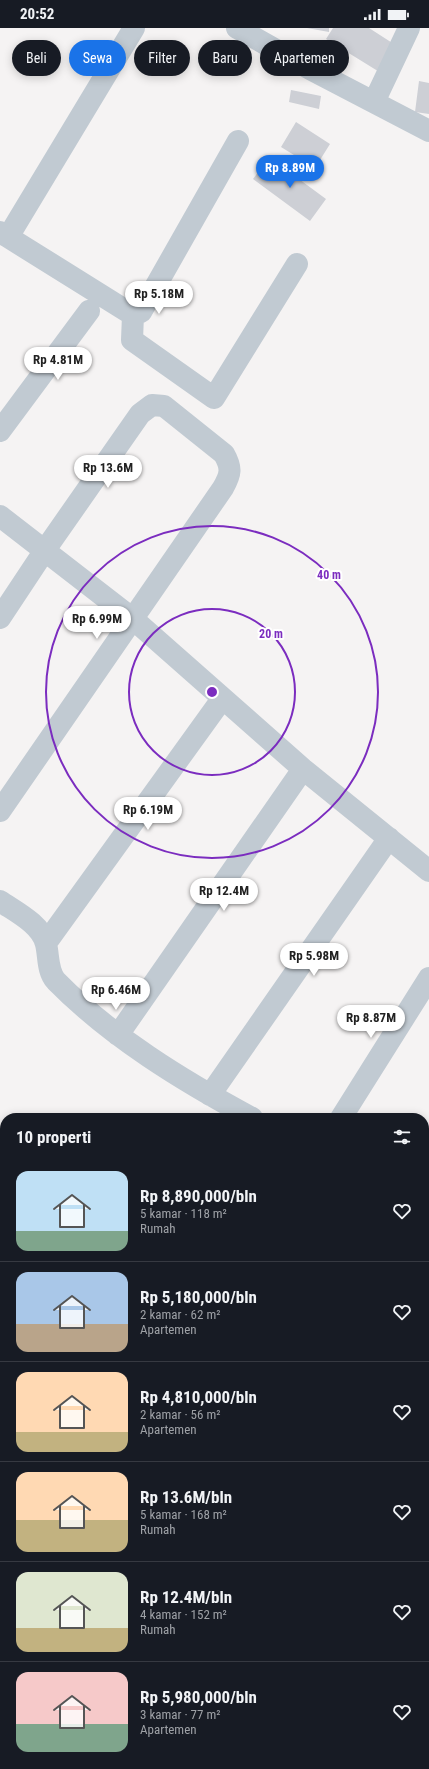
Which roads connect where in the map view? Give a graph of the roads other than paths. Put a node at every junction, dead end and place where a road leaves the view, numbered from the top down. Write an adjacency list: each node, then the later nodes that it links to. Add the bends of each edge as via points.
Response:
1 (134, 28): 7 (street)
2 (238, 28): 4 (street)
3 (409, 28): 4 (street)
4 (374, 102): 5 (street)
5 (429, 131)
6 (238, 141): 10 (street, via 141,312)
7 (4, 234): 10 (street)
8 (296, 264): 10 (street, via 214,398 132,340)
9 (89, 311): 11 (street)
10 (133, 315)
11 (0, 431)
12 (0, 516): 13 (street)
13 (44, 550): 14 (street); 15 (street); 15 (street, via 140,414 152,405 164,406 224,454 230,465 228,479)
14 (0, 618)
15 (133, 619): 16 (street); 18 (street)
16 (222, 698): 17 (street); 22 (street)
17 (303, 769): 19 (street); 24 (street)
18 (0, 811)
19 (390, 838): 20 (street); 25 (street)
20 (429, 871)
21 (0, 901): 22 (street, via 32,923)
22 (46, 943): 24 (street, via 54,979)
23 (429, 978): 27 (street)
24 (118, 1035): 25 (street)
25 (210, 1095): 26 (street)
26 (243, 1113)
27 (344, 1113)

